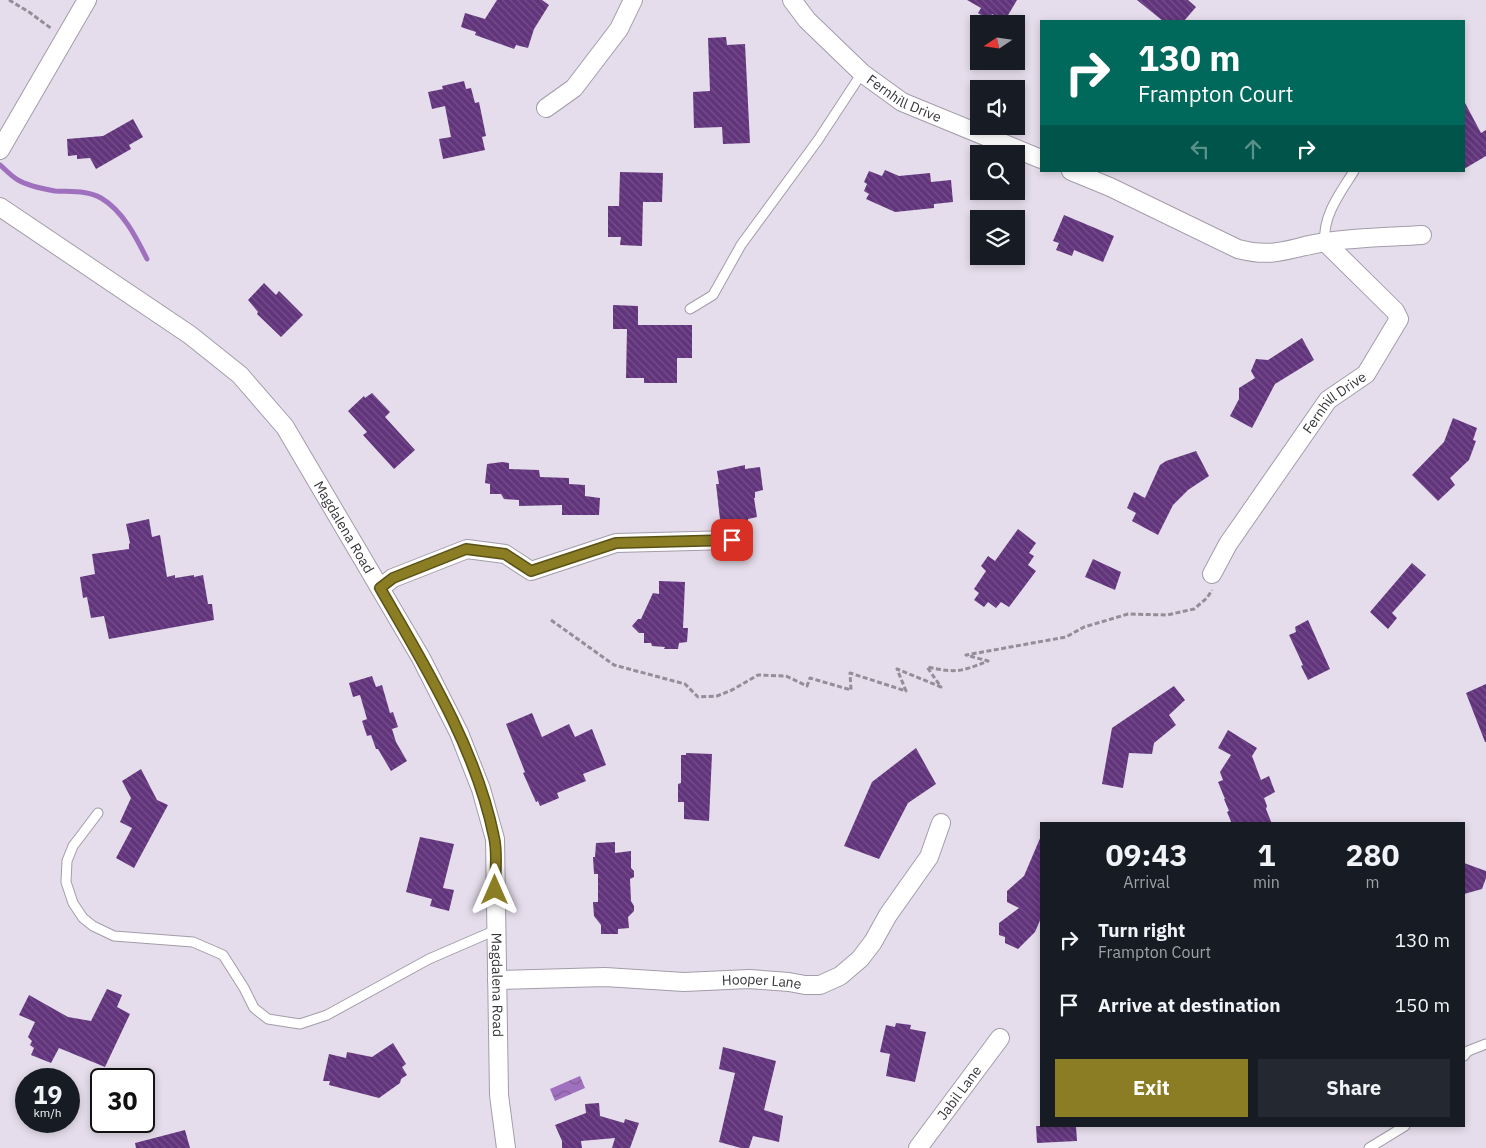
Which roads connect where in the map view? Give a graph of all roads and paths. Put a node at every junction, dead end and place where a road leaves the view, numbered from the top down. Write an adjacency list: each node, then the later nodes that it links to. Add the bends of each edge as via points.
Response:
1 (9, 0): 5 (path)
2 (88, 0): 5 (street)
3 (633, 0): 7 (street, via 619,28 574,88)
4 (792, 0): 6 (street, Fernhill Drive, via 807,20)
5 (65, 38): 8 (street)
6 (862, 73): 9 (street, Fernhill Drive, via 902,102); 15 (lane, via 818,140 741,245 713,295)
7 (546, 108)
8 (2, 147)
9 (1040, 159)
10 (1072, 172): 14 (street, via 1238,249 1269,253)
11 (1353, 172): 14 (lane, via 1326,221)
12 (0, 207): 18 (street, Magdalena Road, via 190,335 240,375 285,427)
13 (1422, 235): 14 (street)
14 (1325, 242): 17 (street, Fernhill Drive, via 1395,311 1399,319 1366,374 1328,400 1228,544)
15 (690, 309)
16 (732, 540): 18 (street, via 616,543 531,571 505,554 466,549 393,578)
17 (1212, 574): 19 (path, via 1214,587 1194,610 1168,616 1128,614 1084,627 1066,637 966,655 988,661 962,671 927,667 941,687 897,669 906,691 850,673 851,690 810,678 807,686 786,676 758,675 717,696 698,697 685,684 614,665)
18 (380, 588): 22 (street, Magdalena Road, via 421,658 481,789 495,839)
19 (551, 620)
20 (98, 813): 22 (lane, via 67,861 66,882 73,903 83,918 114,936 193,942 223,955 254,1008 268,1019 300,1024 327,1015 429,959)
21 (941, 823): 23 (street, Hooper Lane, via 929,857 873,942 860,959 840,976 820,985 749,979 684,982 605,977)
22 (496, 930): 23 (street, Magdalena Road)
23 (497, 980): 28 (street, Magdalena Road, via 499,1095)
24 (1000, 1038): 29 (street, Jabil Lane)
25 (1486, 1044): 26 (lane)
26 (1465, 1055)
27 (1403, 1127): 30 (lane)
28 (506, 1148)
29 (918, 1148)
30 (1369, 1148)

